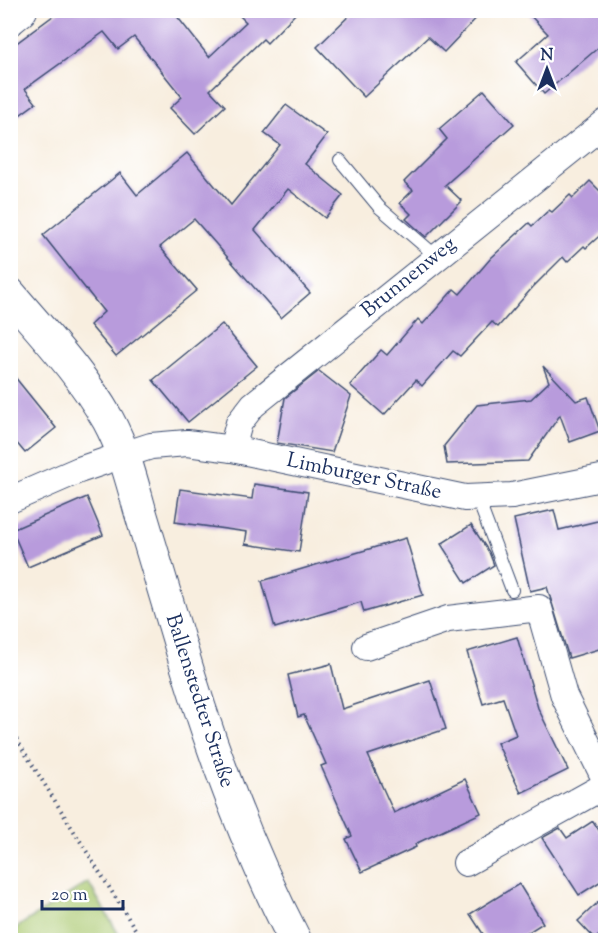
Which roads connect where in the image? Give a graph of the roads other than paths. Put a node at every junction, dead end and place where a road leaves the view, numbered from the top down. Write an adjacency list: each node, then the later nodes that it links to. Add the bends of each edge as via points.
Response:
1 (21, 10): 2 (street)
2 (10, 19)
3 (606, 122): 5 (street, Brunnenweg)
4 (340, 160): 5 (lane, via 379,207)
5 (436, 256): 7 (street, Brunnenweg, via 253,405 239,423)
6 (10, 294): 8 (street, via 81,379 108,420)
7 (232, 449): 8 (street, Limburger Straße, via 187,443 151,446); 10 (street, Limburger Straße, via 465,498)
8 (123, 455): 11 (street, Limburger Straße); 16 (street, Ballenstedter Straße, via 218,763)
9 (606, 477): 10 (street, Limburger Straße, via 512,496)
10 (477, 497): 12 (lane)
11 (10, 500)
12 (512, 590)
13 (366, 647): 14 (street, via 448,620 539,608 564,696)
14 (606, 783): 15 (street)
15 (466, 863)
16 (295, 940)

